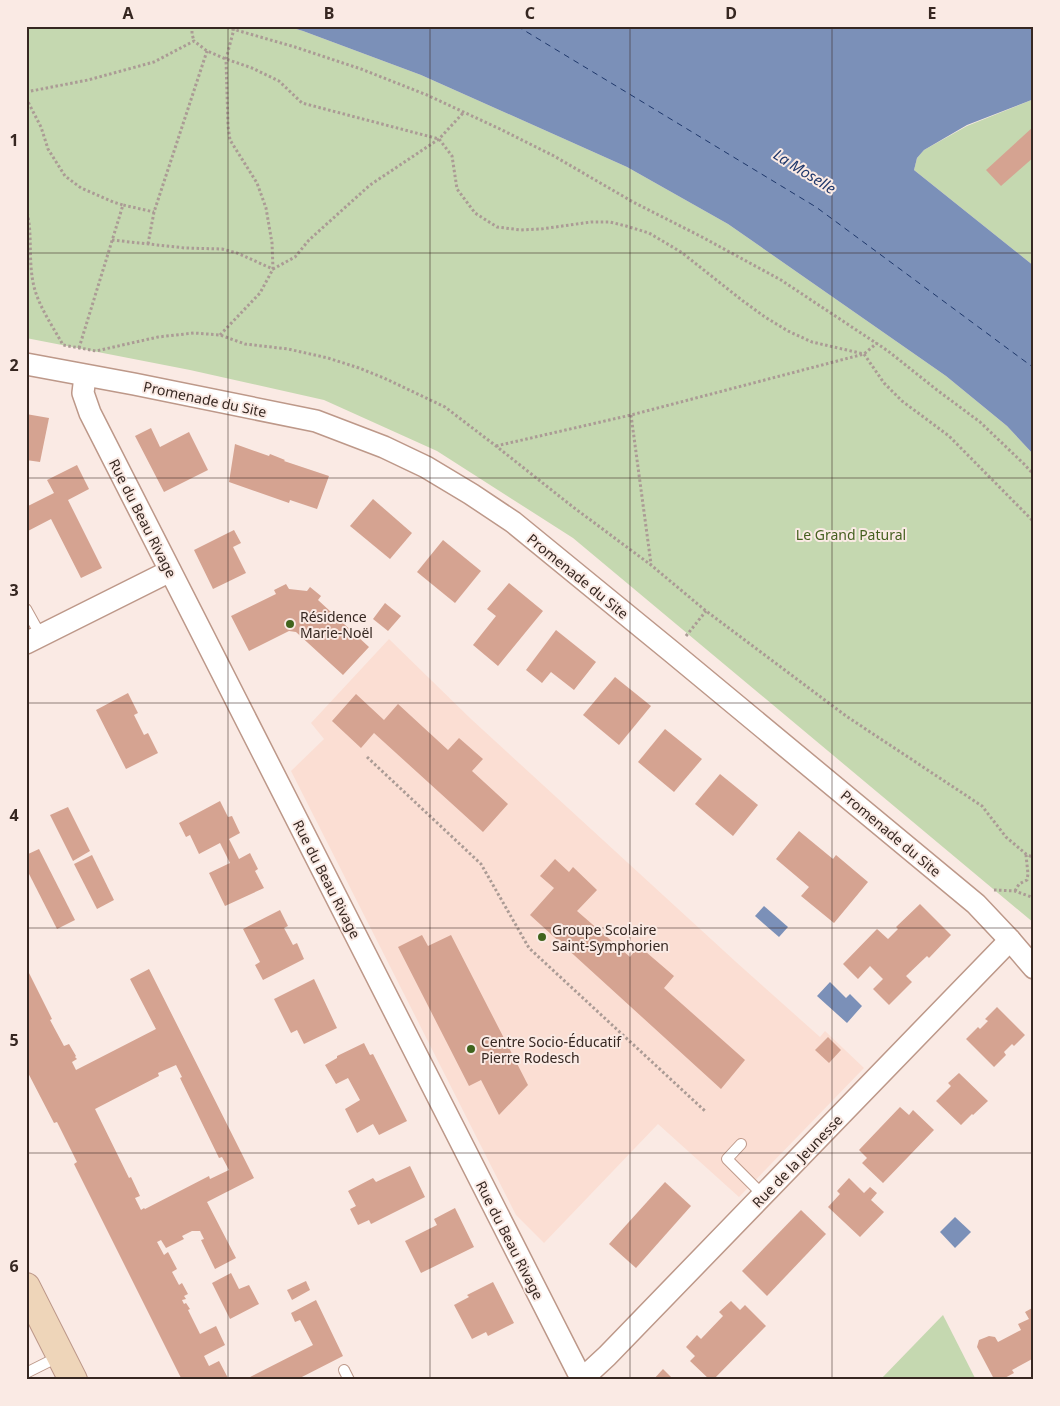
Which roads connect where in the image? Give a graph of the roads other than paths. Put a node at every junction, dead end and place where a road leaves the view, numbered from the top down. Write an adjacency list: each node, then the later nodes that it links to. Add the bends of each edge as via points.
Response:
1 (26, 364): 2 (street, Promenade du Site)
2 (85, 376): 3 (street, Rue du Beau Rivage, via 83,393 90,413); 6 (street, Promenade du Site, via 316,421 384,447 471,494 513,522 672,652 976,904)
3 (170, 571): 5 (street); 16 (street, Rue du Beau Rivage)
4 (26, 609): 5 (lane)
5 (34, 640)
6 (1010, 940): 7 (street, Promenade du Site); 9 (street, Rue de la Jeunesse)
7 (1034, 968)
8 (741, 1144): 9 (lane, via 727,1159)
9 (763, 1196): 16 (street, Rue de la Jeunesse)
10 (26, 1287): 11 (main road)
11 (61, 1356): 13 (lane); 14 (main road)
12 (344, 1370): 15 (lane)
13 (26, 1373)
14 (73, 1380)
15 (349, 1380)
16 (582, 1380)

